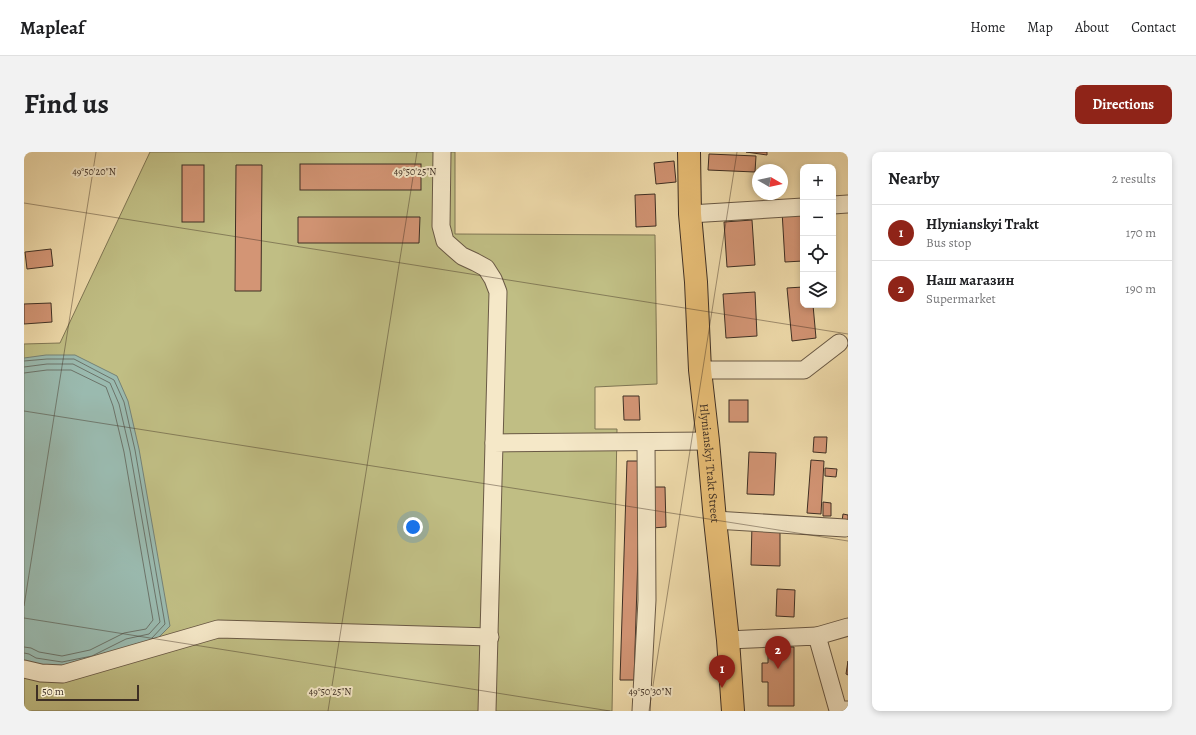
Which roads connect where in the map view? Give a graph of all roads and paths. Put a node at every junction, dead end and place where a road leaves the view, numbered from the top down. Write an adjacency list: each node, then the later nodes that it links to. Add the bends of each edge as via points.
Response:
1 (442, 152): 11 (street, via 441,226 445,241 462,256 486,268 494,279 498,292)
2 (689, 152): 6 (main road, Hlynianskyi Trakt Street)
3 (848, 204): 4 (street)
4 (836, 205)
5 (800, 207): 6 (street)
6 (690, 214): 8 (main road, Hlynianskyi Trakt Street)
7 (839, 343): 8 (street, via 804,370)
8 (700, 370): 9 (main road, Hlynianskyi Trakt Street)
9 (708, 441): 10 (street); 12 (main road, Hlynianskyi Trakt Street)
10 (646, 442): 11 (street); 21 (street, via 647,600)
11 (494, 443): 16 (street)
12 (715, 520): 13 (street); 17 (main road, Hlynianskyi Trakt Street)
13 (845, 528)
14 (848, 627): 15 (street)
15 (817, 636): 17 (street); 23 (street)
16 (490, 637): 18 (street, via 218,629 63,674); 20 (street)
17 (728, 640): 22 (main road, Hlynianskyi Trakt Street)
18 (24, 669)
19 (848, 710): 23 (street)
20 (487, 711)
21 (641, 711)
22 (733, 711)
23 (838, 711)

